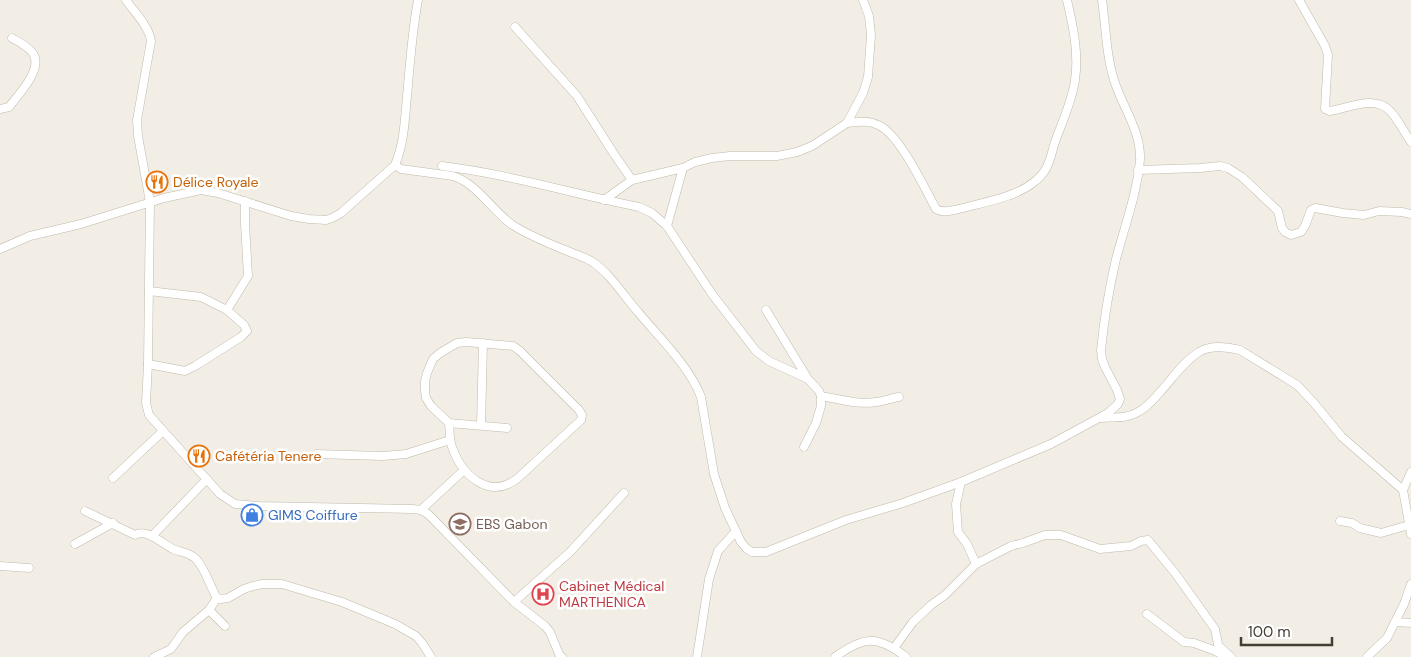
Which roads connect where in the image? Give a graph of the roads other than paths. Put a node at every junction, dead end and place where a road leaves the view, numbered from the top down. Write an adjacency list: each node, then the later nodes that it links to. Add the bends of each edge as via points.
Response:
1 (126, 0): 19 (street, via 145,26 151,41 137,120)
2 (418, 0): 12 (street, via 413,22 405,123)
3 (863, 0): 10 (street, via 870,29 868,77)
4 (1068, 0): 10 (street, via 1076,56 1072,96 1045,172 1019,192 955,210 939,211 889,132 867,122)
5 (1102, 0): 15 (street, via 1111,70 1134,129 1140,157)
6 (1299, 0): 11 (street, via 1328,55 1325,109 1330,111 1371,103 1382,105 1392,112)
7 (515, 27): 16 (street, via 577,96)
8 (12, 38): 9 (street, via 34,54 36,66 9,107)
9 (0, 109)
10 (847, 123): 14 (street, via 797,152 777,156 712,158)
11 (1411, 142)
12 (395, 165): 18 (street, via 341,213 326,220 300,218); 51 (street, via 461,179 514,226 590,261 606,275 698,388 716,482)
13 (442, 166): 17 (street)
14 (683, 168): 16 (street); 21 (street)
15 (1138, 170): 20 (street, via 1228,168 1278,211 1282,228 1291,235 1301,232 1315,208 1343,214 1379,211); 31 (street, via 1113,272 1101,350 1104,367 1120,399 1114,409)
16 (632, 180): 17 (street)
17 (604, 200): 21 (street, via 644,209)
18 (245, 201): 19 (street, via 201,190); 24 (street, via 248,276)
19 (150, 202): 22 (street, via 25,238); 23 (street)
20 (1411, 214)
21 (667, 226): 28 (street, via 712,294 756,351 769,361)
22 (0, 249)
23 (149, 291): 24 (street, via 200,296); 27 (street)
24 (227, 310): 27 (street, via 247,328 241,337 185,370)
25 (766, 310): 28 (street)
26 (483, 343): 32 (street, via 457,343 440,353 430,365 425,381 426,398); 33 (street); 39 (street, via 513,346 520,350 579,410 581,418 574,428 505,486 479,484)
27 (148, 364): 35 (street, via 147,410)
28 (808, 379): 29 (street)
29 (821, 396): 30 (street, via 875,402); 37 (street, via 816,422)
30 (899, 396)
31 (1099, 418): 43 (street, via 1052,444); 44 (street, via 1128,417 1138,413 1199,352 1232,348 1297,386 1342,437)
32 (449, 423): 33 (street); 36 (street)
33 (481, 425): 34 (street)
34 (507, 428)
35 (163, 431): 41 (street); 42 (street)
36 (450, 440): 38 (street, via 406,454); 39 (street)
37 (804, 447)
38 (316, 454)
39 (464, 470): 46 (street)
40 (1411, 472): 44 (street)
41 (113, 478)
42 (207, 480): 46 (street, via 235,504); 53 (street)
43 (961, 482): 51 (street, via 846,520 766,552 746,549); 55 (street, via 956,504 958,532)
44 (1403, 490): 50 (street)
45 (624, 493): 60 (street, via 570,552)
46 (421, 510): 60 (street, via 440,525)
47 (85, 511): 49 (street)
48 (1340, 521): 50 (street, via 1381,533)
49 (112, 523): 53 (street, via 136,535); 54 (street)
50 (1409, 525): 52 (street)
51 (736, 531): 72 (street, via 718,551 709,579)
52 (1411, 534)
53 (152, 536): 59 (street, via 172,549 190,554 203,569)
54 (75, 544)
55 (976, 564): 66 (street, via 913,622); 76 (street, via 1011,546 1045,535 1061,535 1100,549 1132,546 1148,540 1215,629 1219,646)
56 (0, 566): 57 (street)
57 (29, 568)
58 (1411, 584): 63 (street)
59 (217, 598): 61 (street); 70 (street, via 228,598 262,584 282,584 342,602 395,624 416,636)
60 (514, 602): 71 (street, via 545,626)
61 (209, 610): 65 (street); 67 (street, via 190,625)
62 (1146, 614): 75 (street, via 1184,642)
63 (1395, 622): 64 (street); 77 (street, via 1387,638)
64 (1411, 623)
65 (225, 626)
66 (894, 648): 73 (street, via 873,640 864,641); 74 (street)
67 (171, 649): 68 (street); 69 (street)
68 (154, 657)
69 (177, 657)
70 (431, 657)
71 (562, 657)
72 (697, 657)
73 (834, 657)
74 (906, 657)
75 (1227, 657)
76 (1231, 657)
77 (1367, 657)

